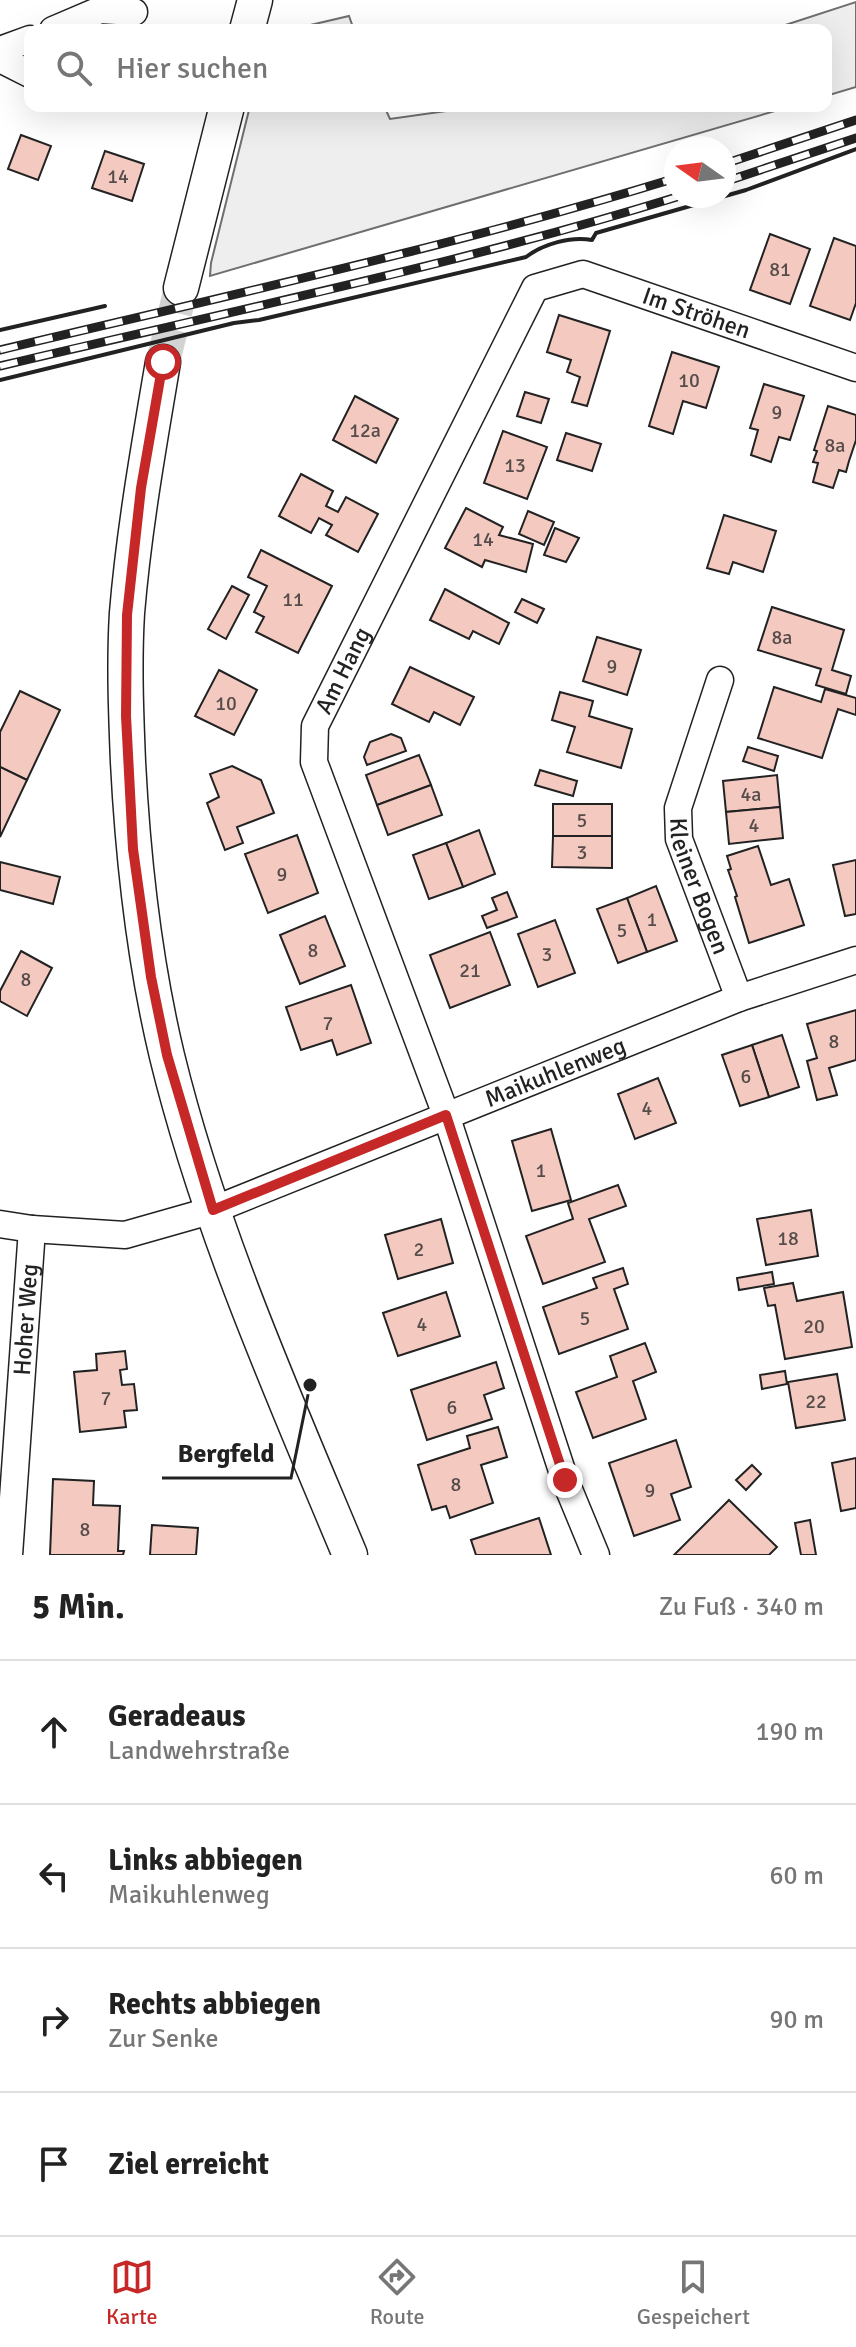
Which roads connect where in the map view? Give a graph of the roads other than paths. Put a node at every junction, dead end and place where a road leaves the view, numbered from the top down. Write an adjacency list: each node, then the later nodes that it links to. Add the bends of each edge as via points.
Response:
1 (255, 0): 4 (street)
2 (138, 14): 3 (street, via 100,10)
3 (67, 24)
4 (249, 24)
5 (24, 41): 6 (street)
6 (0, 50)
7 (0, 59): 8 (street)
8 (24, 71)
9 (225, 112): 10 (street)
10 (181, 288)
11 (535, 288): 13 (street, Im Ströhen, via 583,274); 17 (street, Am Hang, via 315,726 314,762)
12 (163, 362): 18 (street, via 141,488 127,615 133,849 167,1055)
13 (856, 368)
14 (720, 680): 16 (street, Kleiner Bogen, via 678,808 679,839)
15 (856, 960): 16 (street, Maikuhlenweg)
16 (739, 998): 17 (street, Maikuhlenweg)
17 (446, 1115): 18 (street, Maikuhlenweg); 23 (street, Am Hang, via 565,1480)
18 (213, 1210): 20 (street, Maikuhlenweg, via 125,1235); 22 (street)
19 (0, 1224): 20 (street, Maikuhlenweg)
20 (32, 1229): 21 (street, Hoher Weg)
21 (9, 1555)
22 (350, 1555)
23 (596, 1555)

